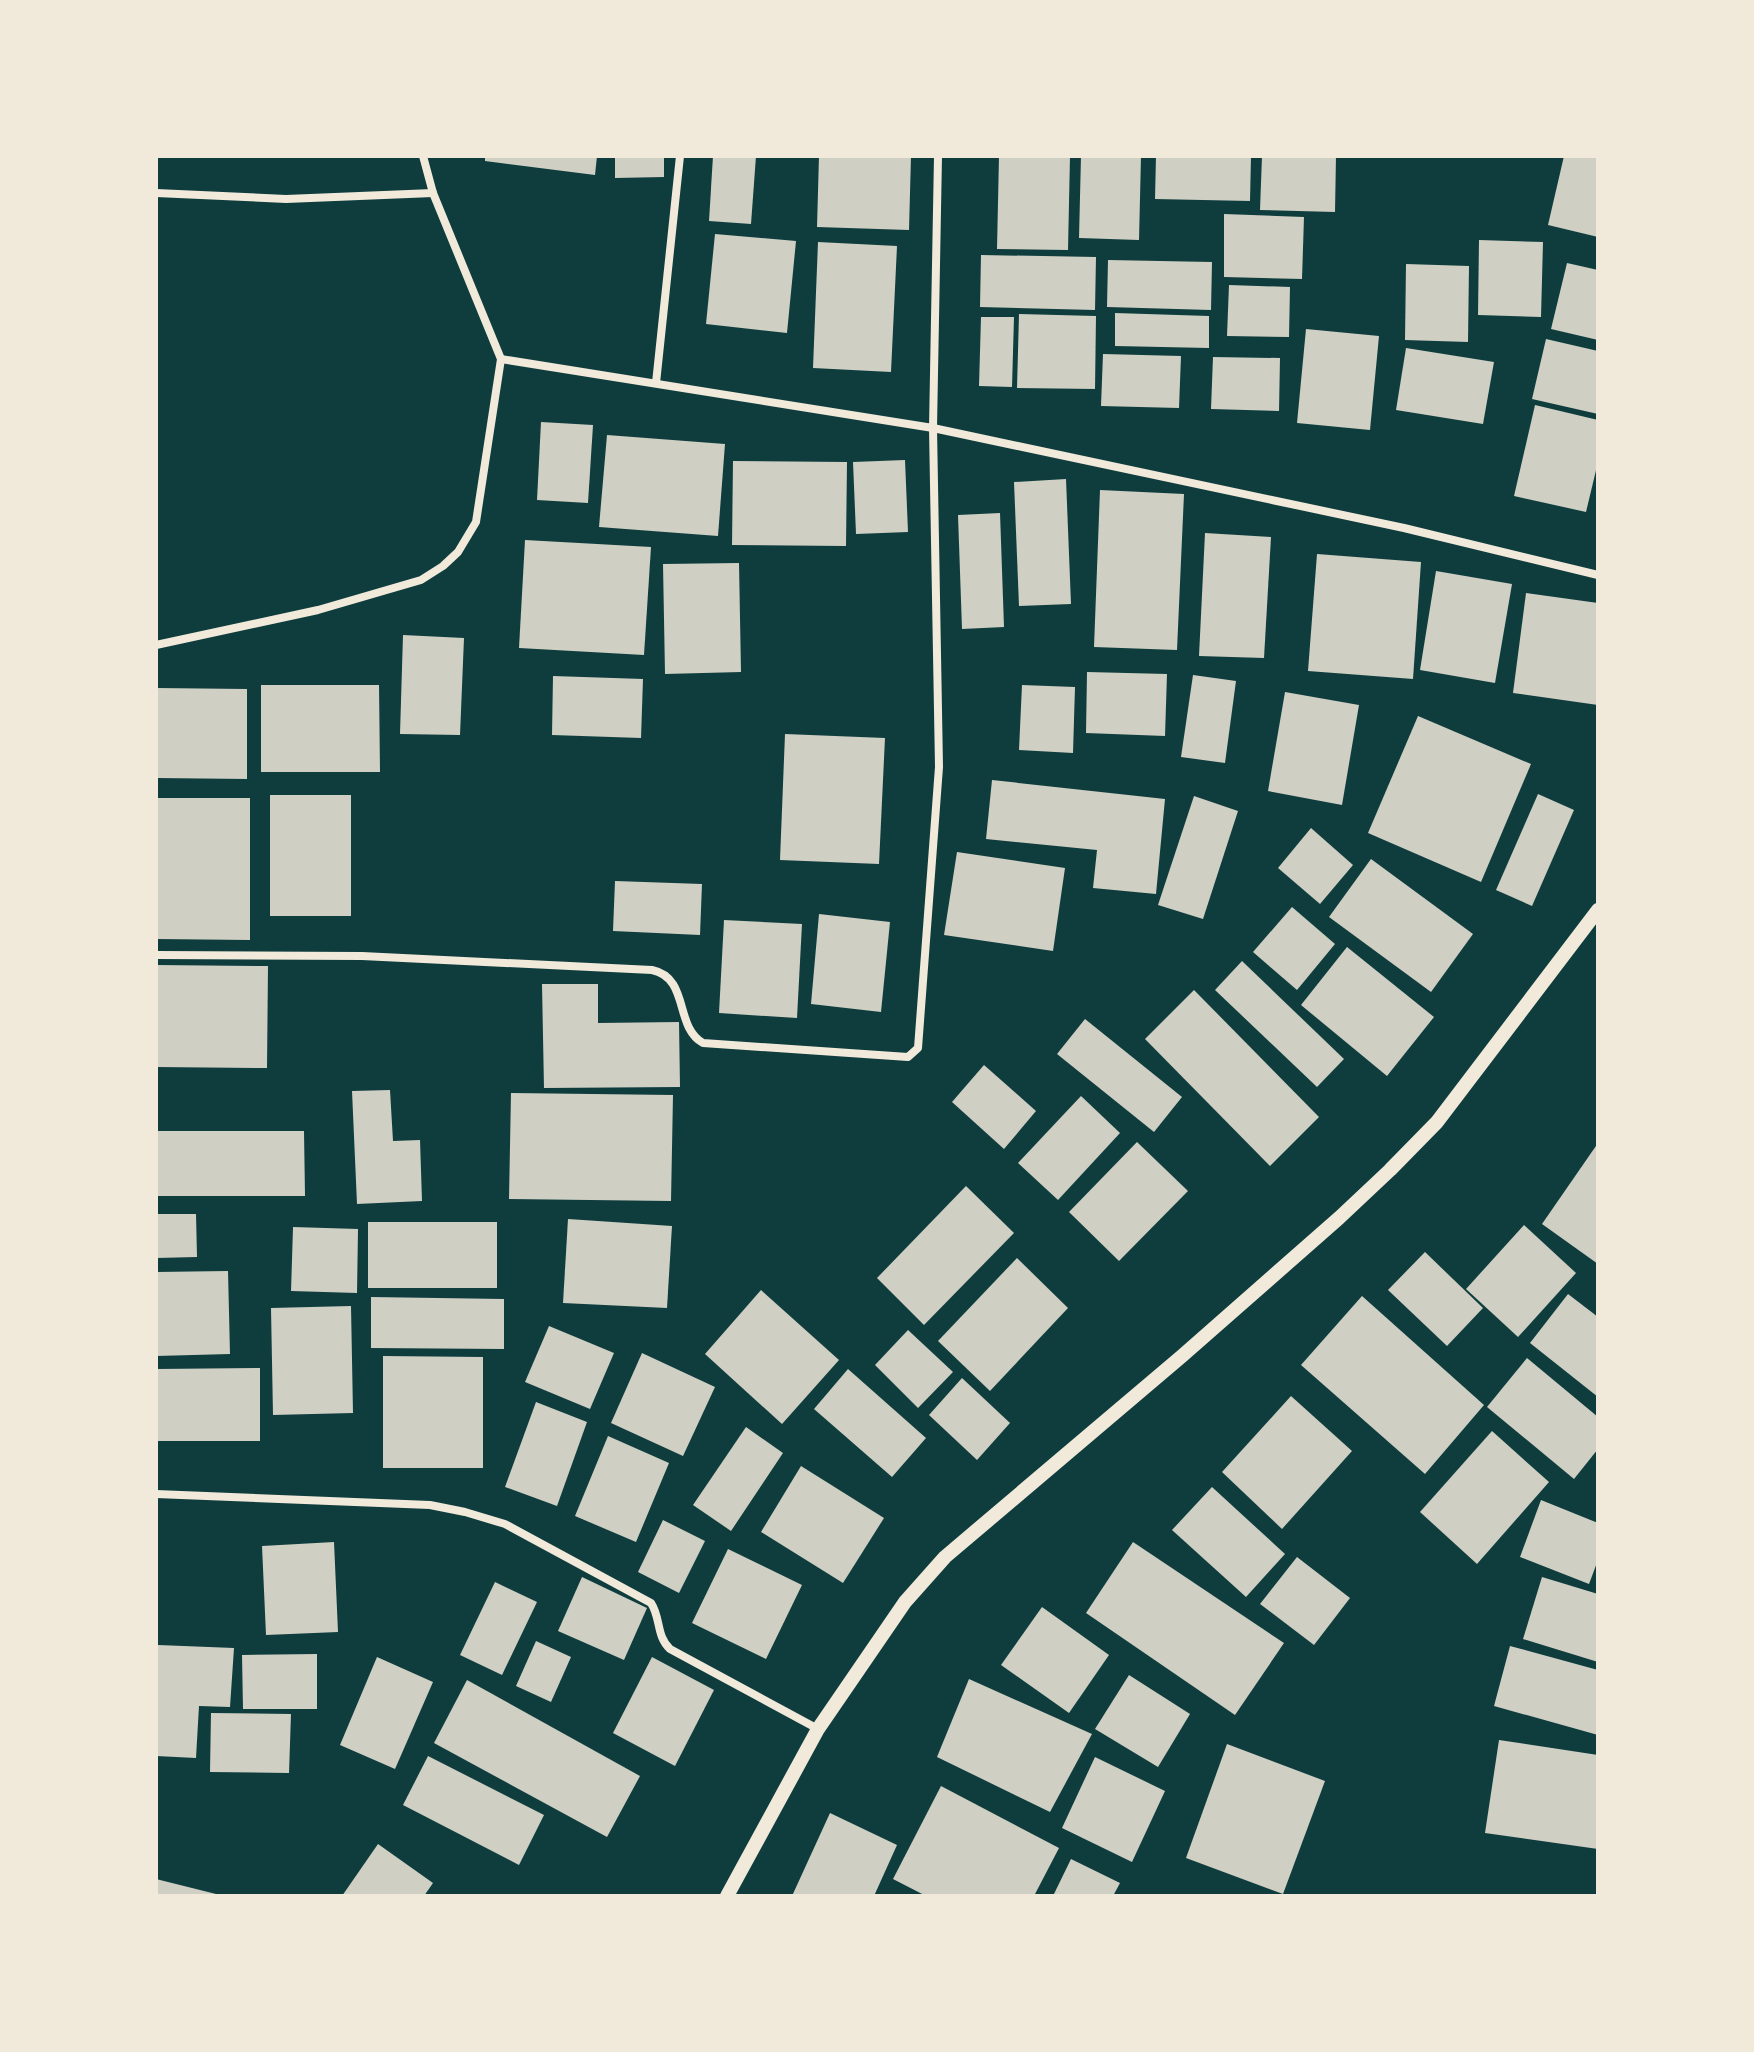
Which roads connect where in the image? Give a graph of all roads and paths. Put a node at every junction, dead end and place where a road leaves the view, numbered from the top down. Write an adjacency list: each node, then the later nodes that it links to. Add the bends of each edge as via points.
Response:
1 (423, 156): 5 (street)
2 (680, 156): 7 (street)
3 (938, 156): 8 (street)
4 (156, 193): 5 (street, via 286,199)
5 (433, 193): 6 (street)
6 (501, 359): 7 (street); 10 (street, via 476,522 469,539 443,566 421,580 318,610)
7 (656, 383): 8 (street)
8 (933, 428): 9 (street, via 1404,528); 12 (street, via 939,767 918,1048 913,1055 703,1043 693,1037 671,979 652,970 362,956)
9 (1598, 575)
10 (156, 645)
11 (1598, 910): 14 (street, via 1437,1122 1339,1218 945,1557 905,1602)
12 (156, 955)
13 (156, 1494): 14 (street, via 430,1505 505,1524 651,1603 660,1637 670,1649)
14 (818, 1729): 15 (street)
15 (727, 1896)

